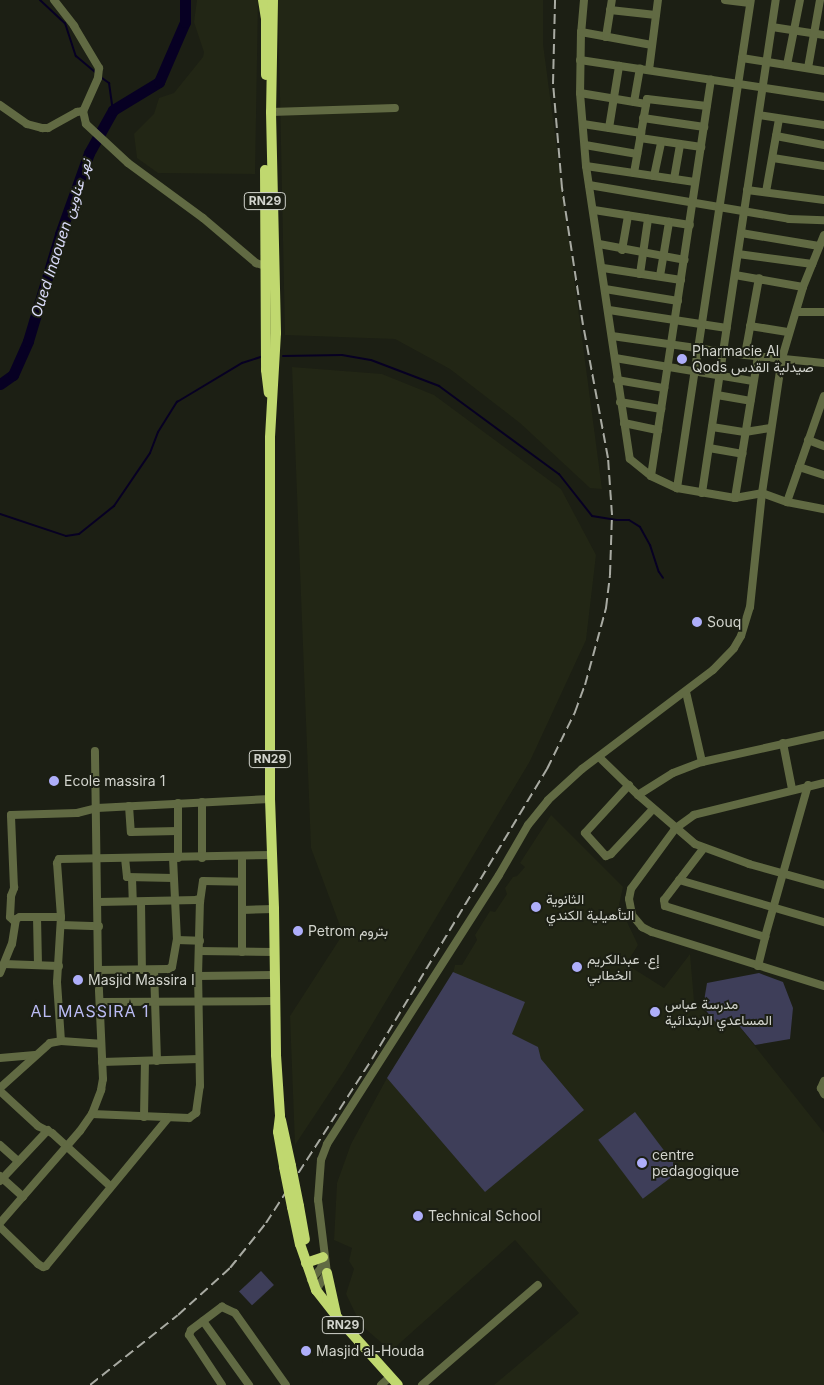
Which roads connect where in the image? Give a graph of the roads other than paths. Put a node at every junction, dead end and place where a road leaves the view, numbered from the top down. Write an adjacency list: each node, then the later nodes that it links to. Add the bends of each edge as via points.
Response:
1 (54, 0): 41 (street, via 98,64 99,75)
2 (263, 0): 61 (highway, RN29)
3 (273, 0): 42 (highway, RN29)
4 (584, 0): 16 (street)
5 (612, 0): 12 (street)
6 (658, 0): 13 (street)
7 (725, 0): 11 (street)
8 (776, 0): 14 (street)
9 (800, 0): 15 (street)
10 (820, 0): 17 (street)
11 (751, 2): 21 (street)
12 (610, 10): 13 (street); 19 (street)
13 (656, 15): 20 (street)
14 (772, 27): 15 (street); 23 (street)
15 (794, 30): 17 (street); 24 (street)
16 (581, 32): 19 (street); 22 (street)
17 (814, 33): 18 (street); 26 (street)
18 (824, 35)
19 (606, 37): 20 (street)
20 (652, 45): 28 (street)
21 (742, 58): 23 (street); 31 (street)
22 (580, 60): 25 (street); 33 (street)
23 (767, 63): 24 (street); 32 (street)
24 (788, 65): 26 (street)
25 (619, 66): 27 (street); 35 (street)
26 (808, 68): 29 (street)
27 (640, 69): 28 (street); 36 (street)
28 (649, 70): 30 (street)
29 (824, 71)
30 (711, 80): 31 (street); 39 (street)
31 (738, 83): 32 (street); 71 (street)
32 (763, 88): 34 (street); 43 (street)
33 (580, 93): 35 (street); 46 (street)
34 (824, 97)
35 (614, 99): 36 (street); 49 (street)
36 (634, 102): 37 (street)
37 (646, 104): 39 (street, via 650,99); 44 (street)
38 (0, 105): 41 (street, via 27,124 42,128)
39 (708, 106): 48 (street)
40 (395, 108): 42 (street)
41 (83, 111): 89 (street, via 86,124 128,163 203,218 244,254)
42 (271, 112): 61 (highway, RN29)
43 (759, 115): 45 (street); 67 (street)
44 (643, 118): 48 (street); 50 (street)
45 (779, 118): 47 (street); 51 (street)
46 (583, 124): 49 (street); 53 (street)
47 (824, 125)
48 (704, 127): 56 (street)
49 (609, 128): 50 (street)
50 (640, 136): 52 (street); 57 (street)
51 (776, 136): 55 (street); 58 (street)
52 (661, 142): 54 (street); 63 (street)
53 (584, 145): 57 (street); 59 (street)
54 (680, 145): 56 (street); 64 (street)
55 (824, 145)
56 (701, 147): 65 (street)
57 (637, 154): 62 (street)
58 (773, 158): 60 (street); 68 (street)
59 (586, 166): 62 (street); 66 (street)
60 (824, 166)
61 (268, 170): 89 (highway, RN29)
62 (634, 173): 63 (street)
63 (654, 176): 64 (street)
64 (674, 179): 65 (street)
65 (695, 182): 70 (street)
66 (589, 186): 70 (street); 72 (street)
67 (748, 190): 68 (street); 73 (street)
68 (766, 192): 69 (street)
69 (824, 200)
70 (693, 204): 71 (street); 78 (street)
71 (720, 209): 73 (street); 103 (street)
72 (594, 210): 74 (street); 81 (street)
73 (744, 212): 76 (street); 79 (street)
74 (628, 216): 75 (street); 83 (street)
75 (648, 218): 77 (street); 84 (street)
76 (824, 220)
77 (669, 222): 78 (street); 86 (street)
78 (690, 225): 87 (street)
79 (741, 233): 82 (street); 85 (street)
80 (824, 235): 82 (street)
81 (599, 244): 83 (street); 90 (street)
82 (819, 246): 88 (street)
83 (622, 250): 84 (street)
84 (642, 253): 86 (street); 91 (street)
85 (738, 254): 88 (street); 92 (street)
86 (664, 257): 87 (street); 93 (street)
87 (684, 260): 95 (street)
88 (812, 264): 96 (street)
89 (269, 267): 157 (highway, RN29, via 276,333 271,401)
90 (603, 268): 91 (street); 97 (street)
91 (640, 274): 93 (street)
92 (735, 275): 94 (street); 105 (street)
93 (660, 276): 95 (street)
94 (759, 278): 96 (street); 104 (street)
95 (681, 280): 98 (street)
96 (803, 287): 100 (street)
97 (605, 289): 98 (street); 99 (street)
98 (678, 301): 102 (street)
99 (609, 310): 102 (street); 107 (street)
100 (796, 312): 101 (street); 106 (street)
101 (824, 312)
102 (675, 320): 103 (street); 108 (street)
103 (702, 324): 105 (street); 109 (street)
104 (750, 326): 106 (street); 111 (street)
105 (727, 328): 110 (street)
106 (788, 332): 114 (street)
107 (612, 336): 108 (street); 113 (street)
108 (671, 345): 109 (street); 116 (street)
109 (698, 348): 110 (street); 117 (street)
110 (723, 352): 111 (street); 118 (street)
111 (745, 355): 112 (street)
112 (758, 356): 114 (street); 120 (street)
113 (615, 358): 116 (street); 119 (street)
114 (782, 358): 115 (street); 130 (street)
115 (824, 363)
116 (668, 367): 117 (street); 121 (street)
117 (695, 372): 118 (street); 140 (street)
118 (720, 376): 120 (street); 122 (street)
119 (618, 380): 121 (street); 125 (street)
120 (753, 381): 124 (street)
121 (664, 388): 126 (street)
122 (716, 396): 124 (street); 129 (street)
123 (824, 396): 127 (street)
124 (750, 401): 132 (street)
125 (620, 402): 126 (street); 128 (street)
126 (661, 409): 131 (street)
127 (821, 415): 133 (street)
128 (624, 423): 131 (street); 139 (street, via 630,459)
129 (712, 427): 132 (street); 135 (street)
130 (771, 428): 132 (street); 142 (street)
131 (658, 430): 139 (street)
132 (745, 432): 136 (street)
133 (808, 440): 134 (street); 137 (street)
134 (824, 446)
135 (708, 448): 136 (street); 141 (street)
136 (742, 454): 143 (street)
137 (799, 467): 138 (street); 144 (street)
138 (824, 475)
139 (651, 476): 140 (street)
140 (677, 488): 141 (street)
141 (702, 493): 143 (street)
142 (762, 493): 143 (street); 144 (street); 146 (street, via 750,607 741,636 724,660)
143 (735, 498)
144 (787, 502): 145 (street)
145 (824, 509)
146 (686, 692): 150 (street); 151 (street)
147 (824, 735): 148 (street)
148 (783, 743): 151 (street); 155 (street)
149 (95, 751): 161 (street)
150 (599, 756): 153 (street); 234 (street, via 537,812 327,1144 318,1180)
151 (702, 762): 156 (street, via 673,773)
152 (824, 783): 154 (street)
153 (629, 785): 156 (street); 162 (street, via 585,833 599,849 606,856 611,854)
154 (808, 785): 155 (street); 172 (street)
155 (792, 789): 163 (street, via 706,810 686,819)
156 (638, 795): 162 (street)
157 (270, 799): 158 (street); 166 (highway, RN29)
158 (202, 802): 159 (street); 171 (street)
159 (178, 803): 160 (street); 164 (street)
160 (129, 806): 161 (street); 164 (street, via 131,832)
161 (97, 808): 168 (street); 187 (street, via 77,813 11,815 14,888 10,917)
162 (653, 809): 163 (street)
163 (676, 829): 165 (street); 199 (street, via 631,889 632,915 642,927 652,932)
164 (178, 831): 170 (street)
165 (703, 849): 172 (street); 175 (street)
166 (273, 855): 167 (street); 183 (highway, RN29)
167 (242, 857): 171 (street); 176 (street)
168 (98, 858): 169 (street); 179 (street); 186 (street, via 62,858 57,861)
169 (125, 858): 170 (street); 173 (street, via 126,876)
170 (175, 858): 171 (street); 174 (street)
171 (202, 858)
172 (782, 873): 177 (street); 182 (street)
173 (132, 878): 174 (street); 180 (street)
174 (173, 878): 178 (street)
175 (679, 880): 182 (street); 190 (street, via 664,900 667,907)
176 (242, 882): 181 (street, via 204,881); 184 (street)
177 (824, 885)
178 (175, 901): 180 (street); 181 (street); 191 (street)
179 (98, 902): 180 (street); 189 (street)
180 (137, 902): 201 (street)
181 (200, 902): 192 (street)
182 (775, 907): 188 (street); 190 (street)
183 (274, 909): 184 (street); 195 (highway, RN29)
184 (242, 910): 194 (street)
185 (37, 917): 186 (street); 187 (street, via 20,917); 197 (street)
186 (61, 921): 189 (street); 198 (street)
187 (16, 922): 196 (street)
188 (824, 922)
189 (99, 926): 200 (street)
190 (765, 937): 199 (street)
191 (177, 940): 192 (street); 202 (street, via 172,967)
192 (200, 941): 193 (street)
193 (200, 951): 194 (street); 205 (street)
194 (242, 952): 195 (street)
195 (274, 952): 204 (highway, RN29)
196 (4, 964): 197 (street); 203 (street)
197 (38, 964): 198 (street)
198 (59, 966): 211 (street)
199 (758, 966): 206 (street)
200 (98, 970): 201 (street); 210 (street)
201 (142, 970): 202 (street)
202 (154, 970): 207 (street)
203 (0, 973)
204 (274, 974): 205 (street); 209 (highway, RN29)
205 (198, 976): 208 (street)
206 (824, 986)
207 (155, 1001): 208 (street); 210 (street); 217 (street)
208 (198, 1001): 209 (street); 215 (street)
209 (275, 1001): 235 (highway, RN29, bridge, via 280,1116 295,1207 306,1243)
210 (100, 1002): 212 (street)
211 (61, 1041): 212 (street); 213 (street, via 50,1043)
212 (100, 1044): 218 (street)
213 (35, 1054): 214 (street); 220 (street)
214 (0, 1058)
215 (199, 1059): 217 (street); 224 (street, via 196,1113 189,1118)
216 (145, 1061): 217 (street); 218 (street); 223 (street)
217 (157, 1061)
218 (102, 1062): 222 (street, via 102,1087)
219 (824, 1081): 221 (street, via 821,1086)
220 (0, 1089): 225 (street, via 38,1126)
221 (824, 1094)
222 (92, 1114): 223 (street); 227 (street)
223 (144, 1117): 224 (street)
224 (168, 1118): 230 (street)
225 (48, 1130): 227 (street); 228 (street)
226 (0, 1145): 228 (street)
227 (67, 1146): 230 (street); 231 (street)
228 (18, 1161): 229 (street)
229 (1, 1179): 231 (street)
230 (110, 1186): 233 (street, via 43,1267)
231 (23, 1197): 232 (street)
232 (0, 1223)
233 (0, 1227)
234 (324, 1254): 235 (highway); 236 (street); 237 (street, via 321,1268)
235 (305, 1259): 237 (highway, RN29)
236 (327, 1273): 239 (street); 240 (highway)
237 (311, 1280): 239 (highway, RN29)
238 (538, 1285): 248 (street)
239 (316, 1290): 240 (highway, RN29)
240 (336, 1317): 242 (highway, RN29)
241 (203, 1321): 243 (street, via 189,1335); 244 (street); 245 (street, via 222,1307 231,1310)
242 (390, 1376): 246 (street); 247 (highway, RN29)
243 (222, 1385)
244 (249, 1385)
245 (286, 1385)
246 (381, 1385)
247 (398, 1385)
248 (422, 1385)

